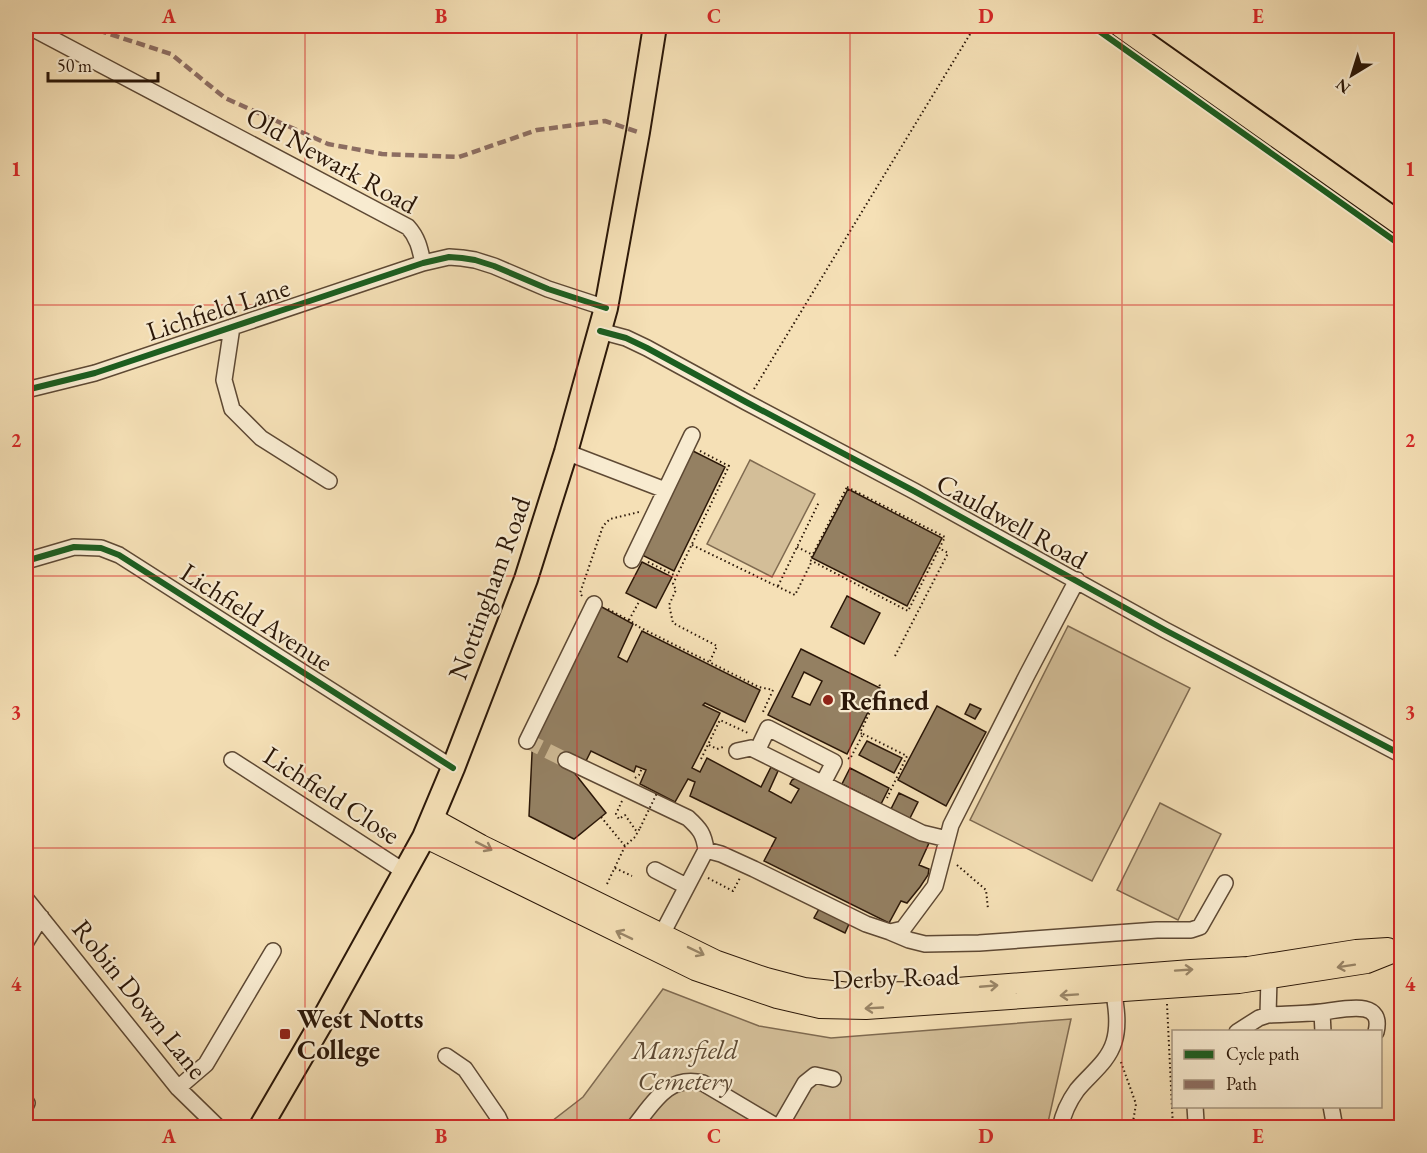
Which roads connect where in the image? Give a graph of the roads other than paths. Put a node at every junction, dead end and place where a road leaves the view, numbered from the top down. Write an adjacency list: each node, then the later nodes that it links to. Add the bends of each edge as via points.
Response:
1 (28, 26): 5 (street, Old Newark Road, via 408,227 419,243)
2 (655, 26): 6 (highway, Nottingham Road)
3 (1121, 26): 4 (highway)
4 (1401, 225)
5 (423, 263): 6 (street, via 449,257 475,260); 7 (street, Lichfield Lane)
6 (606, 309): 8 (highway, Nottingham Road)
7 (232, 327): 9 (street, Lichfield Lane, via 95,373); 12 (street, via 224,380 232,409 261,438)
8 (600, 331): 11 (highway, Nottingham Road); 16 (street, Cauldwell Road, via 647,348)
9 (26, 390)
10 (689, 439): 13 (street)
11 (566, 452): 13 (street); 24 (highway, Nottingham Road, via 526,579)
12 (329, 481)
13 (665, 490): 14 (street)
14 (633, 558)
15 (26, 561): 24 (street, Lichfield Avenue, via 74,547 101,548 119,555)
16 (1077, 580): 21 (street, Cauldwell Road); 27 (street)
17 (594, 604): 18 (street)
18 (527, 741)
19 (737, 751): 20 (street)
20 (757, 751): 25 (street); 25 (street, via 768,728 834,762)
21 (1401, 755)
22 (232, 760): 30 (street, Lichfield Close)
23 (566, 760): 28 (street, via 688,818 705,839)
24 (453, 768): 26 (highway, Nottingham Road)
25 (823, 783): 27 (street, via 922,833)
26 (428, 827): 30 (highway, Nottingham Road); 36 (main road, Derby Road, one-way to 36, via 481,845); 41 (main road, Derby Road, one-way to 26, via 866,1008 820,1008 695,970)
27 (947, 839): 35 (street, via 935,886 903,929)
28 (706, 850): 32 (street); 35 (street)
29 (654, 870): 32 (street)
30 (405, 872): 52 (highway, Nottingham Road)
31 (1225, 883): 35 (street, via 1200,927 1191,930 936,944)
32 (686, 886): 36 (street)
33 (26, 899): 34 (street, Robin Down Lane)
34 (41, 917): 37 (street); 49 (street, Robin Down Lane)
35 (890, 932)
36 (662, 934): 41 (main road, Derby Road, one-way to 41, via 717,961 804,988 850,993)
37 (26, 942)
38 (1401, 948): 40 (main road, Derby Road, one-way to 40, via 1367,963); 41 (main road, Derby Road, one-way to 38, via 1191,970)
39 (273, 951): 49 (street, via 206,1064)
40 (1269, 978): 41 (main road, Derby Road, via 1166,988); 43 (street)
41 (1113, 984): 56 (street, via 1117,1024 1114,1043 1104,1061 1068,1103)
42 (1322, 1012): 43 (street); 45 (street); 46 (street, via 1364,1008 1376,1019)
43 (1268, 1015): 44 (street)
44 (1240, 1030)
45 (1323, 1030)
46 (1376, 1030)
47 (447, 1056): 53 (street, via 465,1069)
48 (833, 1079): 55 (street, via 815,1075 805,1083)
49 (178, 1088): 51 (street, Robin Down Lane)
50 (1331, 1108): 57 (street)
51 (219, 1128)
52 (260, 1128)
53 (504, 1128)
54 (633, 1128): 55 (street, via 664,1089 693,1080)
55 (779, 1128)
56 (1060, 1128)
57 (1335, 1128)

